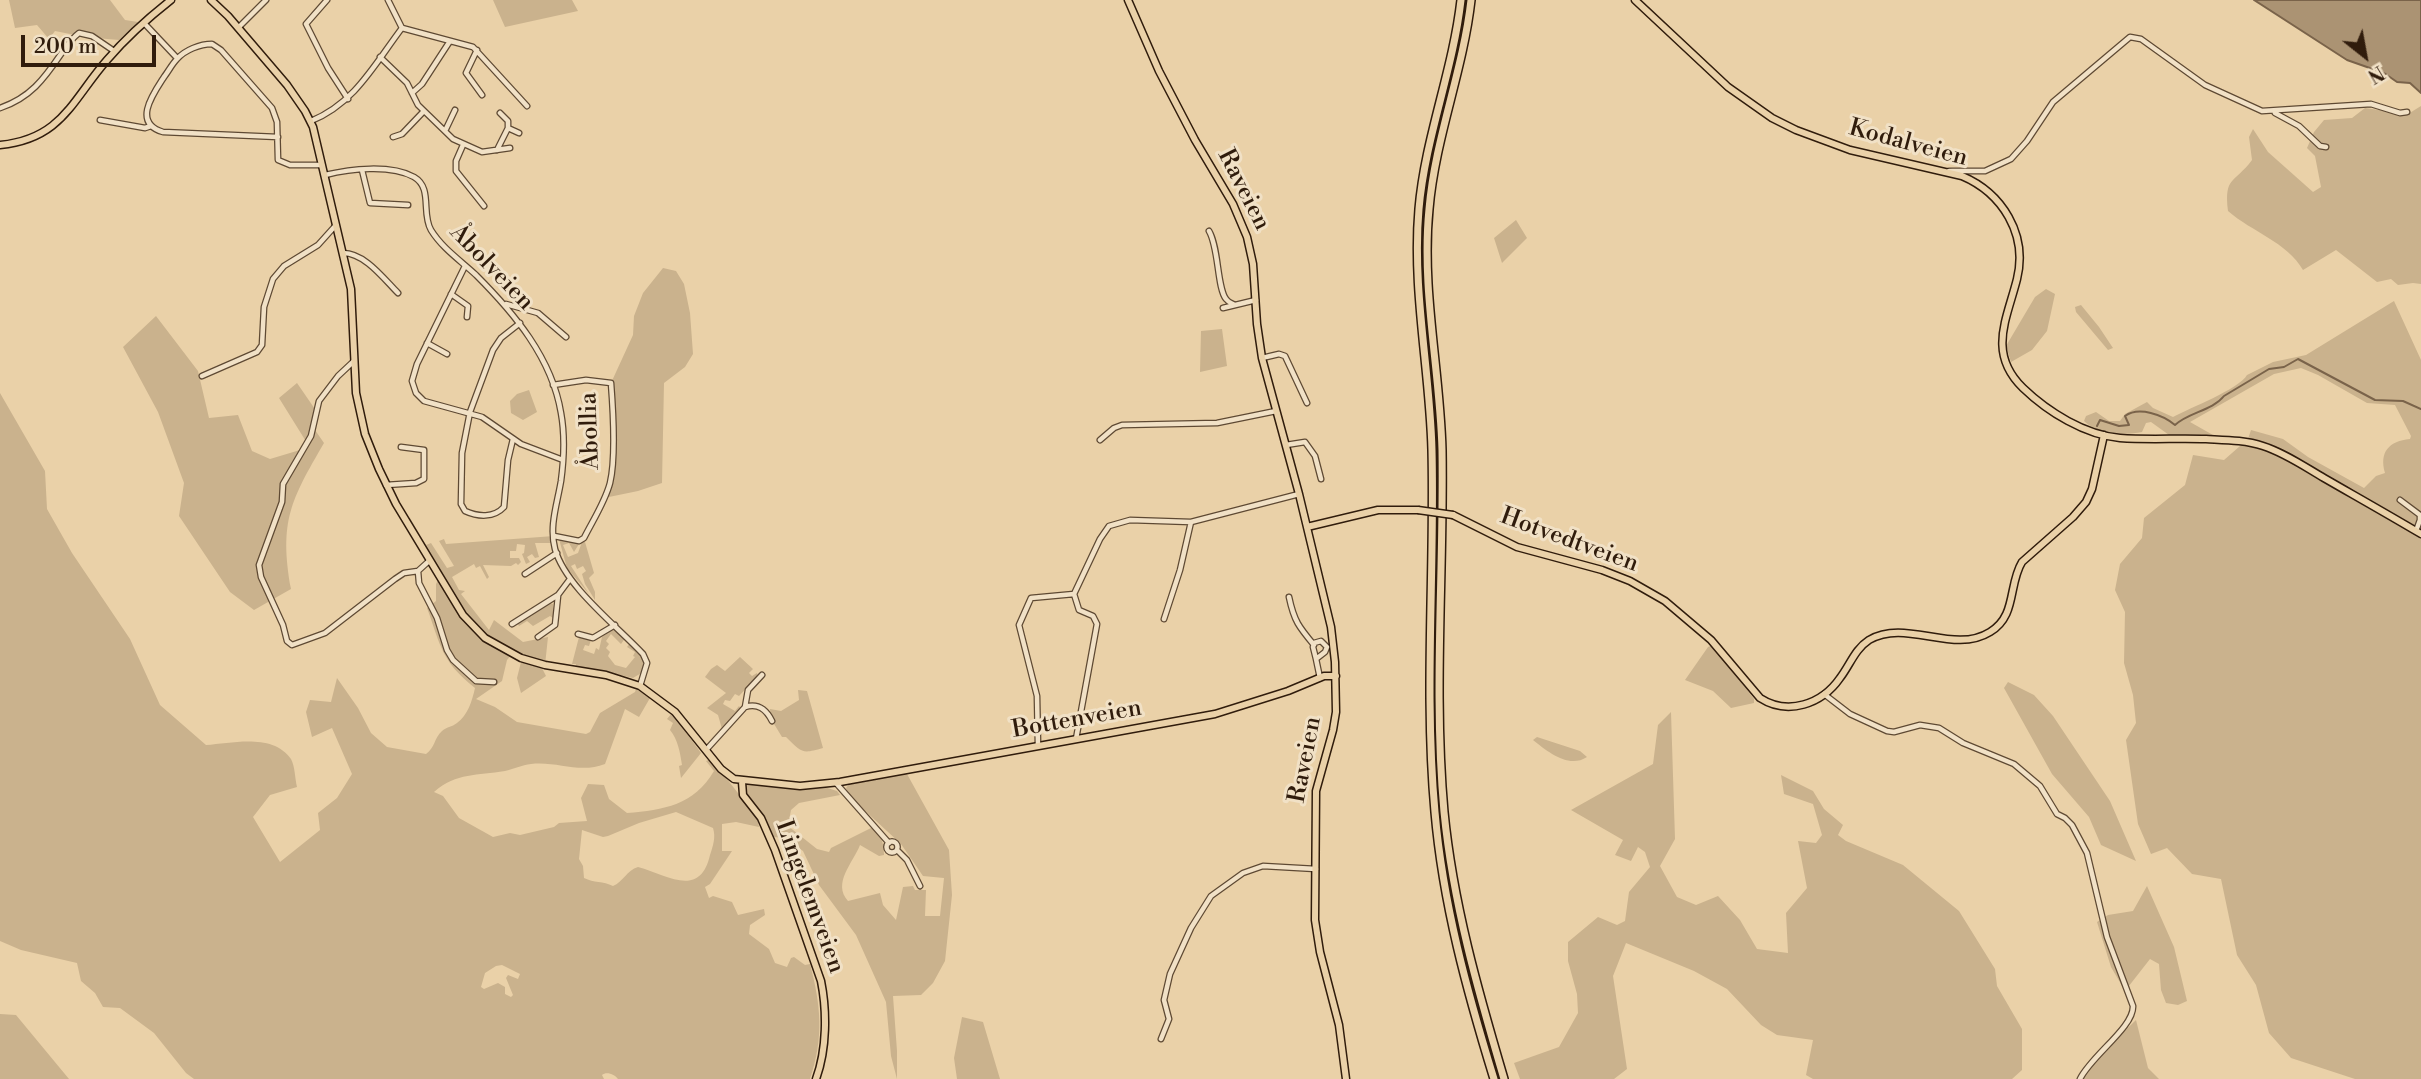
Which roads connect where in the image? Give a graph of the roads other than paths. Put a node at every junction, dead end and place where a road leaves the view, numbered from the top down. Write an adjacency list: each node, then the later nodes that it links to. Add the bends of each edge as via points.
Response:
1 (211, 0): 11 (main road, Lingelemveien)
2 (266, 0): 11 (street)
3 (327, 0): 20 (street, via 306,24)
4 (388, 0): 12 (street)
5 (1128, 0): 53 (main road, Raveien, via 1159,71 1243,225 1252,256)
6 (1461, 0): 116 (highway, via 1451,64 1423,177 1417,234 1432,453 1432,763 1449,911)
7 (1471, 0): 117 (highway, via 1435,170 1426,243 1441,415 1441,762 1458,909)
8 (1635, 0): 43 (main road, Kodalveien, via 1728,87 1772,118 1850,150)
9 (170, 1): 10 (main road)
10 (144, 23): 15 (main road); 17 (street)
11 (238, 28): 29 (main road, Lingelemveien)
12 (402, 28): 13 (street); 16 (street)
13 (450, 41): 14 (street); 18 (street)
14 (477, 50): 19 (street, via 466,73); 21 (street)
15 (114, 51): 22 (street, via 79,33 35,89); 36 (main road, via 58,121 29,138)
16 (380, 57): 18 (street); 20 (street)
17 (177, 58): 30 (street, via 147,106); 34 (street, via 208,43 217,47 272,108)
18 (412, 93): 24 (street)
19 (482, 95)
20 (348, 99): 29 (street)
21 (527, 106)
22 (0, 108)
23 (455, 110): 32 (street)
24 (424, 111): 32 (street); 35 (street)
25 (2274, 112): 26 (street, via 2371,104); 38 (street); 43 (street, via 2205,85 2141,39 2130,37 2053,102 2011,159 1985,171)
26 (2407, 112)
27 (500, 113): 31 (street)
28 (100, 120): 30 (street)
29 (311, 121): 41 (main road, Lingelemveien)
30 (151, 126): 34 (street, via 163,132)
31 (508, 128): 33 (street); 40 (street)
32 (445, 131): 37 (street)
33 (519, 133)
34 (278, 137): 41 (street, via 281,163)
35 (393, 137)
36 (0, 145)
37 (463, 145): 40 (street, via 482,152); 46 (street, via 456,171)
38 (2326, 147)
39 (510, 148): 40 (street)
40 (497, 150)
41 (323, 165): 44 (main road, Lingelemveien)
42 (362, 170): 44 (street, Åbolveien); 45 (street, via 370,203); 50 (street, Åbolveien, via 401,173 419,181 429,225)
43 (1948, 172): 69 (main road, Kodalveien, via 1990,193 2015,231 2018,271 2001,338 2010,371 2025,390 2052,410)
44 (325, 175): 47 (main road, Lingelemveien)
45 (408, 205)
46 (484, 206)
47 (336, 225): 49 (main road, Lingelemveien); 64 (street, via 318,245 272,279 257,352)
48 (1209, 231): 55 (street, via 1224,297)
49 (343, 253): 51 (street, via 365,262); 63 (main road, Lingelemveien, via 353,299)
50 (466, 266): 52 (street); 54 (street, Åbolveien)
51 (398, 293)
52 (451, 294): 57 (street, via 468,306); 60 (street)
53 (1256, 300): 55 (street); 62 (main road, Raveien)
54 (505, 304): 58 (street, Åbolveien); 59 (street, via 538,313)
55 (1236, 305): 56 (street)
56 (1223, 308)
57 (467, 317)
58 (520, 323): 65 (street, Åbolveien); 68 (street, via 493,350)
59 (566, 337)
60 (426, 343): 61 (street); 68 (street, via 412,381 416,393 430,404)
61 (447, 354)
62 (1262, 358): 66 (street, via 1285,356); 67 (main road, Raveien)
63 (355, 360): 76 (main road, Lingelemveien, via 359,411); 85 (street, via 319,401 311,436 284,484 260,572 292,645 325,633 395,579)
64 (202, 376)
65 (553, 385): 74 (street, Åbolveien, via 561,412); 82 (street, Åbollia, via 586,380 611,383 613,410 611,481 602,503 584,538)
66 (1307, 402)
67 (1276, 411): 71 (street, via 1217,423 1122,425); 72 (main road, Raveien)
68 (470, 412): 70 (street); 70 (street, via 462,453 461,504 465,511 492,515 505,507)
69 (2104, 435): 81 (main road, Kodalveien, via 2231,440 2266,447); 103 (main road, Hotvedtveien, via 2089,497 2022,562 2010,608 1994,629 1964,640 1898,633 1875,637 1860,648)
70 (513, 439): 74 (street)
71 (1100, 440)
72 (1286, 445): 75 (street, via 1306,442); 77 (main road, Raveien)
73 (401, 447): 76 (street, via 424,450 424,479)
74 (564, 460): 82 (street, Åbolveien, via 552,518)
75 (1321, 479)
76 (386, 485): 84 (main road, Lingelemveien)
77 (1299, 495): 79 (street); 80 (main road, Raveien)
78 (2400, 500): 81 (street, via 2420,515)
79 (1191, 522): 88 (street, via 1130,520 1109,526); 91 (street)
80 (1307, 527): 99 (main road, Raveien, via 1331,627); 103 (main road, Hotvedtveien, bridge, via 1370,512 1418,510 1453,515 1517,547 1602,570 1665,601 1711,640 1755,693 1771,705 1797,707)
81 (2418, 533)
82 (554, 536): 83 (street, Åbolveien)
83 (557, 553): 86 (street); 87 (street, Åbolveien)
84 (429, 561): 85 (street); 102 (main road, Lingelemveien, via 463,615 496,646 537,663)
85 (418, 571): 101 (street, via 453,660 476,681)
86 (525, 575)
87 (570, 579): 89 (street); 93 (street, Åbolveien)
88 (1074, 594): 106 (street, via 1079,610 1093,615 1097,624); 107 (street, via 1031,598 1019,625 1037,696)
89 (558, 595): 92 (street); 95 (street, via 555,625)
90 (1289, 597): 96 (street, via 1296,623)
91 (1164, 619)
92 (512, 624)
93 (615, 625): 94 (street, via 593,638); 102 (street, Åbolveien, via 647,663)
94 (578, 634)
95 (538, 637)
96 (1314, 645): 97 (street); 97 (street, via 1321,641 1326,647)
97 (1316, 660): 100 (street)
98 (762, 675): 104 (street, via 748,690)
99 (1336, 676): 100 (main road, Bottenveien); 111 (main road, Raveien, via 1335,725 1316,791)
100 (1320, 678): 106 (main road, Bottenveien, via 1228,711)
101 (494, 682)
102 (638, 685): 108 (main road, Lingelemveien, via 673,710)
103 (1825, 694): 118 (street, via 1880,729 1939,728 2014,764 2040,786 2057,814 2072,825 2090,858 2107,937 2133,1013)
104 (745, 707): 105 (street, via 763,708); 108 (street)
105 (772, 721)
106 (1076, 740): 107 (main road, Bottenveien)
107 (1038, 746): 110 (main road, Bottenveien)
108 (706, 750): 109 (main road, Lingelemveien, via 725,773)
109 (742, 782): 110 (main road, Bottenveien); 114 (main road, Lingelemveien, via 743,794 761,818 775,850 821,981 825,1021)
110 (836, 783): 112 (street, via 889,843 896,843)
111 (1316, 869): 113 (street, via 1263,866 1243,873 1211,896 1170,974 1164,1000 1169,1019); 115 (main road, Raveien, via 1317,937 1339,1025)
112 (919, 886)
113 (1161, 1039)
114 (816, 1079)
115 (1346, 1079)
116 (1494, 1079)
117 (1504, 1079)
118 (2080, 1079)

